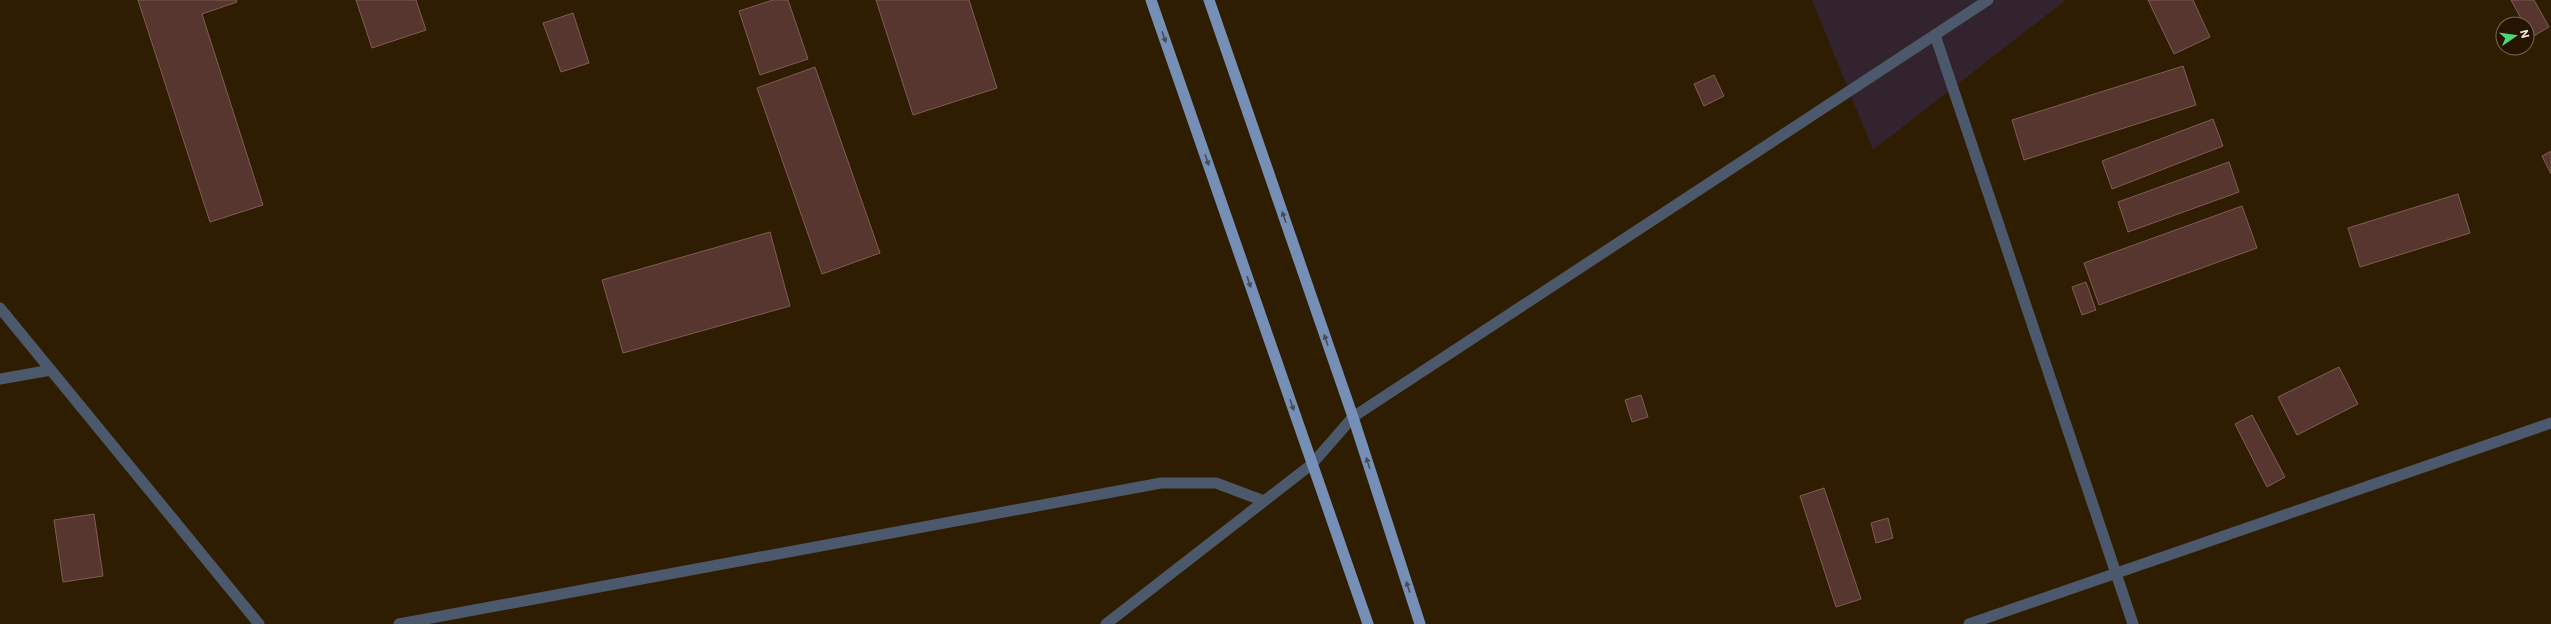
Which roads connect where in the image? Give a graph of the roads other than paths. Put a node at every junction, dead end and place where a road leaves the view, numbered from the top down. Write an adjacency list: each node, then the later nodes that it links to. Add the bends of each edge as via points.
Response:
1 (1151, 0): 10 (main road, one-way to 10)
2 (1209, 0): 8 (main road, one-way to 2)
3 (1988, 0): 4 (street)
4 (1935, 34): 8 (street); 12 (street)
5 (0, 308): 6 (street)
6 (51, 370): 7 (street); 13 (street)
7 (0, 379)
8 (1353, 417): 10 (street); 17 (main road, one-way to 8)
9 (2551, 423): 12 (street)
10 (1312, 464): 11 (street); 16 (main road)
11 (1264, 501): 14 (street, via 1216,483 1161,482); 15 (street)
12 (2114, 572): 18 (street); 19 (street)
13 (259, 624)
14 (400, 624)
15 (1106, 624)
16 (1368, 624)
17 (1420, 624)
18 (1969, 624)
19 (2133, 624)

